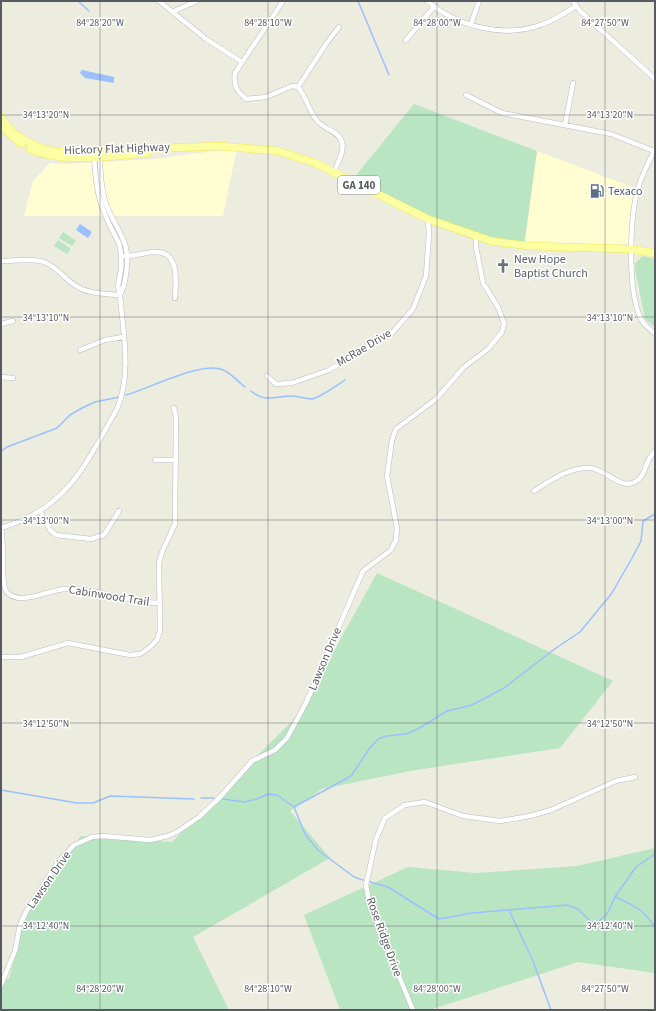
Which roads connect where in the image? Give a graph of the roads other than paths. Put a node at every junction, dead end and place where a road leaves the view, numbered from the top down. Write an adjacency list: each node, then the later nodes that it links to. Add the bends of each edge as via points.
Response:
1 (159, 1): 9 (street)
2 (197, 1): 9 (street)
3 (283, 1): 13 (street)
4 (427, 1): 8 (street)
5 (479, 1): 10 (street)
6 (573, 1): 7 (street)
7 (576, 6): 10 (street, via 548,22 515,31 485,29); 14 (street)
8 (434, 7): 10 (street, via 455,19); 12 (street)
9 (172, 12): 13 (street, via 206,39)
10 (471, 24)
11 (339, 28): 16 (street)
12 (406, 40)
13 (242, 62): 16 (street, via 234,80 238,92 246,99 266,97 292,86)
14 (654, 76)
15 (573, 83): 20 (street)
16 (298, 87): 23 (street, via 314,117 342,142)
17 (466, 95): 20 (street, via 502,113)
18 (1, 118): 22 (main road, Hickory Flat Highway / GA 140, via 19,136 34,146 59,152)
19 (1, 125): 22 (main road, Hickory Flat Highway / GA 140, via 16,141 40,153 59,157)
20 (566, 125): 21 (street, via 611,134)
21 (655, 150): 26 (street, via 640,182)
22 (96, 154): 23 (main road, Hickory Flat Highway / GA 140, via 232,146 278,151 303,158); 28 (street, via 96,184 100,203 119,243); 29 (street, via 103,194 124,239)
23 (334, 172): 24 (main road, Hickory Flat Highway / GA 140)
24 (428, 219): 25 (main road, Hickory Flat Highway / GA 140); 39 (street, McRae Drive, via 426,276 413,309 392,333 329,370 292,383 276,384)
25 (476, 237): 26 (main road, Hickory Flat Highway / GA 140, via 525,246); 52 (street, Lawson Drive, via 483,283 503,319 502,332 488,349 464,367 436,399 396,429 387,476 396,520 396,540 391,550 363,571 306,703 287,738 275,750 252,762 199,817 177,832 150,840 92,837 74,845 58,862 27,910 20,925 15,952)
26 (630, 249): 27 (main road, Hickory Flat Highway / GA 140); 35 (street, via 639,314 644,325)
27 (655, 253)
28 (121, 256): 29 (street); 31 (street, via 117,288)
29 (127, 256): 31 (street, via 124,289); 32 (street, via 154,252 172,259 176,271)
30 (1, 261): 31 (street, via 43,261 74,286 104,294)
31 (120, 295): 36 (street)
32 (175, 298)
33 (13, 322): 34 (street)
34 (1, 324)
35 (655, 334)
36 (123, 337): 37 (street, via 105,340); 46 (street, via 125,384 117,409 74,482)
37 (80, 350)
38 (1, 376): 40 (street)
39 (267, 376)
40 (13, 378)
41 (174, 408): 44 (street)
42 (655, 452): 45 (street, via 651,455 644,474 632,483 621,483 604,473 587,468 560,474)
43 (155, 460): 44 (street)
44 (176, 460): 49 (street, via 175,524 159,563)
45 (534, 491)
46 (40, 511): 47 (street, via 50,530 56,535 91,539 104,535); 48 (street)
47 (119, 511)
48 (1, 528): 49 (street, Cabinwood Trail, via 1,578 6,592 13,596 28,598 65,588 144,603)
49 (160, 603): 50 (street, via 160,631 157,640 140,654 130,655 68,643 21,658)
50 (1, 657)
51 (635, 777): 53 (street, Rose Ridge Drive, via 616,781 551,810 500,821 463,816 426,802 405,805 385,818 378,834 366,884 369,902)
52 (1, 985)
53 (413, 1010)

